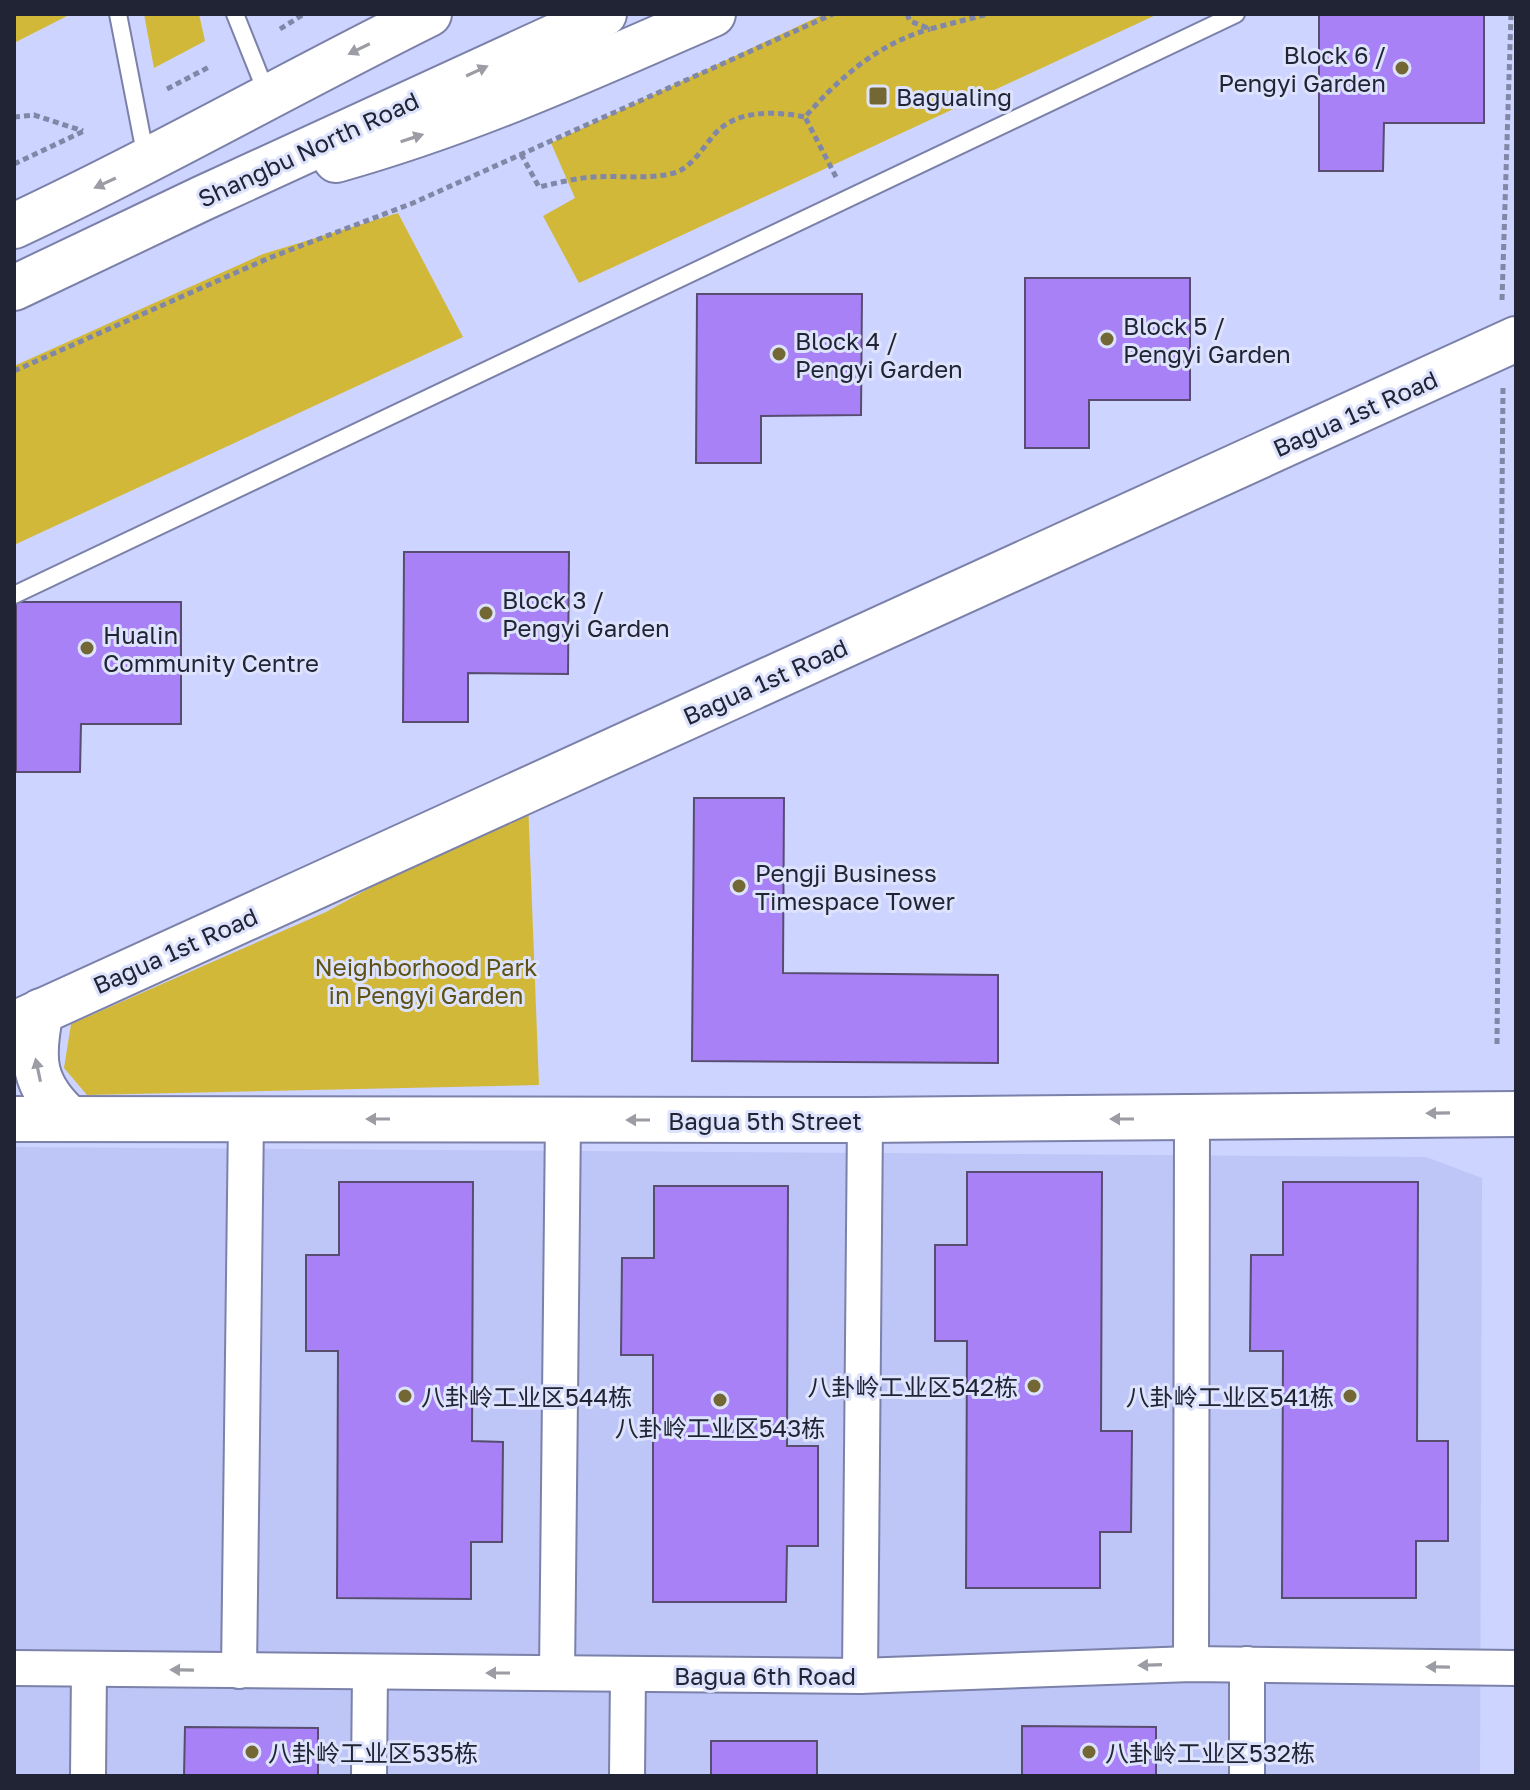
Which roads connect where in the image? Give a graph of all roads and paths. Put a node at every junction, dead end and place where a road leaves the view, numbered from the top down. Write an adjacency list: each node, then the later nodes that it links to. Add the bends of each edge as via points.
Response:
1 (118, 14): 20 (lane)
2 (235, 14): 16 (lane)
3 (304, 14): 12 (path)
4 (429, 14): 16 (street, one-way to 16)
5 (604, 14): 23 (street, Shangbu North Road, one-way to 5)
6 (713, 14): 23 (street, one-way to 6, via 461,123)
7 (833, 14): 19 (path)
8 (907, 14): 13 (path, via 910,21)
9 (988, 14): 13 (path)
10 (1236, 14): 22 (lane)
11 (1511, 14): 26 (path)
12 (280, 29)
13 (930, 29): 18 (path, via 861,63)
14 (209, 67): 15 (path)
15 (167, 89)
16 (267, 94): 20 (street)
17 (14, 117): 21 (path, via 34,115 84,131)
18 (805, 117): 19 (path, via 769,112 740,117 715,133 678,172 656,177 592,176 539,187); 22 (path)
19 (521, 154): 27 (path)
20 (147, 163): 24 (street, one-way to 24)
21 (14, 164)
22 (847, 196): 28 (lane)
23 (203, 198): 25 (street, Shangbu North Road)
24 (14, 226)
25 (14, 288)
26 (1507, 339): 29 (street, Bagua 1st Road); 30 (path)
27 (14, 371)
28 (14, 595)
29 (28, 1017): 33 (street, one-way to 29, via 49,1100 37,1074)
30 (1497, 1044)
31 (1516, 1114): 35 (street, Bagua 5th Street, one-way to 35)
32 (14, 1119): 33 (street, Bagua 5th Street)
33 (70, 1119): 34 (street, Bagua 5th Street)
34 (246, 1119): 36 (street, Bagua 5th Street, one-way to 34); 43 (street)
35 (1192, 1119): 37 (street, Bagua 5th Street, one-way to 37); 38 (street)
36 (563, 1120): 37 (street, Bagua 5th Street, one-way to 36); 45 (street)
37 (865, 1120): 47 (street)
38 (1191, 1664): 39 (street, Bagua 6th Road); 47 (street, Bagua 6th Road, one-way to 47)
39 (1247, 1664): 41 (street, Bagua 6th Road, one-way to 39); 51 (street)
40 (14, 1668): 42 (street, Bagua 6th Road)
41 (1516, 1668)
42 (89, 1669): 43 (street, Bagua 6th Road, one-way to 42); 48 (street)
43 (239, 1671): 44 (street, Bagua 6th Road)
44 (370, 1672): 45 (street, Bagua 6th Road, one-way to 44); 49 (street)
45 (557, 1673): 46 (street, Bagua 6th Road)
46 (628, 1674): 47 (street, Bagua 6th Road); 50 (street)
47 (860, 1676)
48 (88, 1776)
49 (369, 1776)
50 (627, 1776)
51 (1247, 1776)

